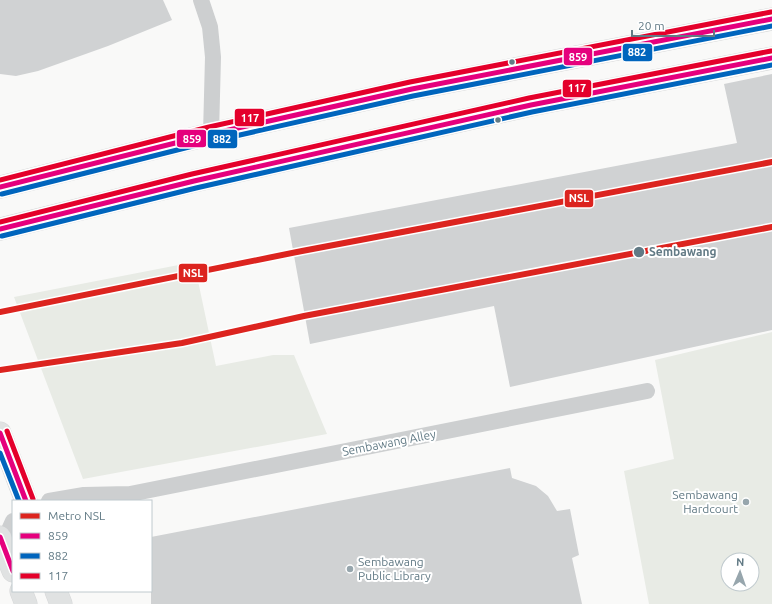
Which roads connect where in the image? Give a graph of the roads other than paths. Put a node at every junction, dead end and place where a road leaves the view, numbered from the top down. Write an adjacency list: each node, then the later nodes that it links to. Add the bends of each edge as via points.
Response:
1 (201, 0): 4 (lane, via 210,27 213,57)
2 (772, 19): 4 (main road, via 419,88)
3 (772, 58): 8 (main road, via 531,106 194,181)
4 (211, 134): 6 (main road)
5 (0, 171): 6 (main road)
6 (29, 181): 7 (main road)
7 (0, 187)
8 (0, 229)
9 (648, 391): 11 (lane, Sembawang Alley)
10 (0, 433): 12 (main road)
11 (124, 498): 13 (lane, Sembawang Alley, via 84,495)
12 (26, 500)
13 (55, 500)
14 (12, 523): 16 (lane, via 9,530)
15 (0, 537): 16 (main road)
16 (12, 568)
17 (21, 592): 19 (main road)
18 (56, 592): 20 (main road)
19 (26, 604)
20 (61, 604)

